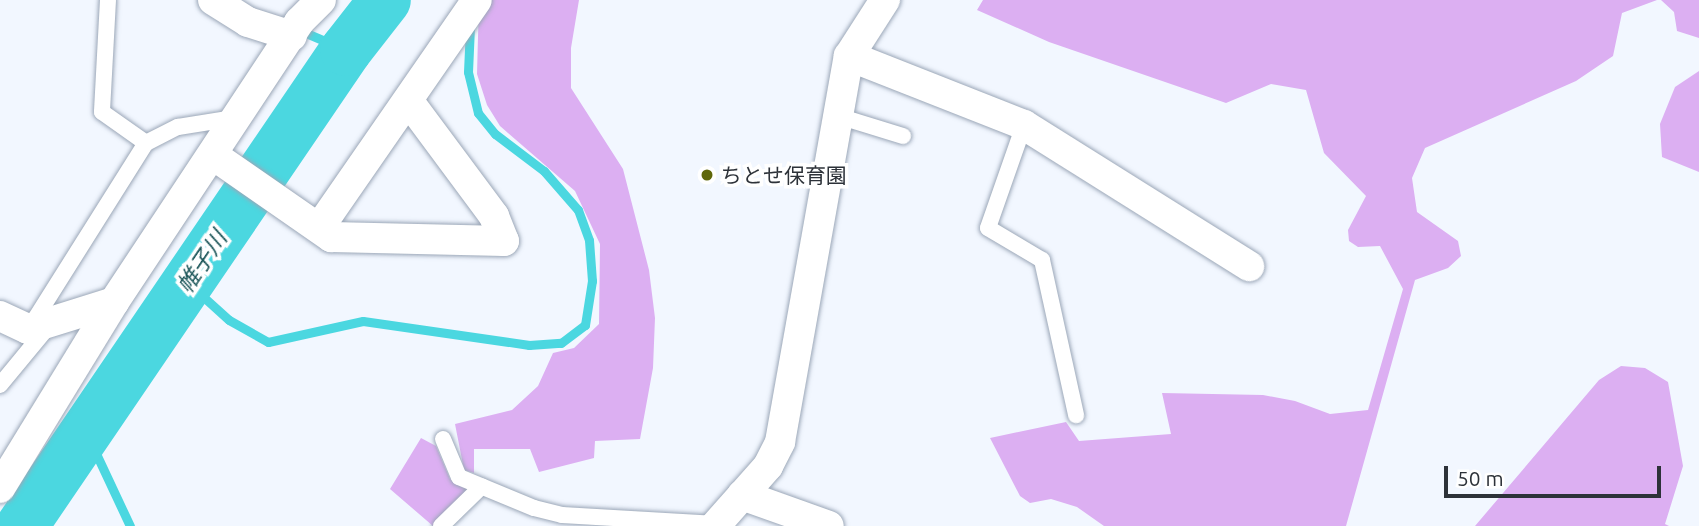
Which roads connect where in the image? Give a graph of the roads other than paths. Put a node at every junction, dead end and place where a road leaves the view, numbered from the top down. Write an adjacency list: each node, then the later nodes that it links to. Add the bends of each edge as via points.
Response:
1 (108, 0): 13 (lane, via 102,112)
2 (213, 0): 6 (street, via 248,22)
3 (321, 0): 6 (street)
4 (477, 0): 8 (street)
5 (885, 0): 7 (street)
6 (297, 19): 10 (street)
7 (849, 56): 9 (street); 11 (street)
8 (408, 100): 15 (street); 15 (street, via 494,216 504,241 331,237)
9 (838, 116): 12 (lane); 25 (street, via 780,442 768,466)
10 (238, 117): 13 (lane, via 178,127); 14 (street)
11 (1024, 125): 16 (street); 21 (lane, via 988,228 1042,260)
12 (903, 136)
13 (146, 143): 19 (lane)
14 (224, 163): 15 (street); 17 (street)
15 (309, 222)
16 (1249, 266)
17 (114, 302): 19 (street); 24 (street)
18 (0, 316): 19 (street)
19 (41, 325): 20 (lane)
20 (0, 384)
21 (1076, 415)
22 (443, 439): 23 (lane, via 459,477)
23 (482, 486): 27 (lane, via 562,515); 28 (lane)
24 (0, 488)
25 (742, 495): 26 (street); 27 (street)
26 (784, 517): 29 (street)
27 (715, 525)
28 (441, 526)
29 (829, 526)

